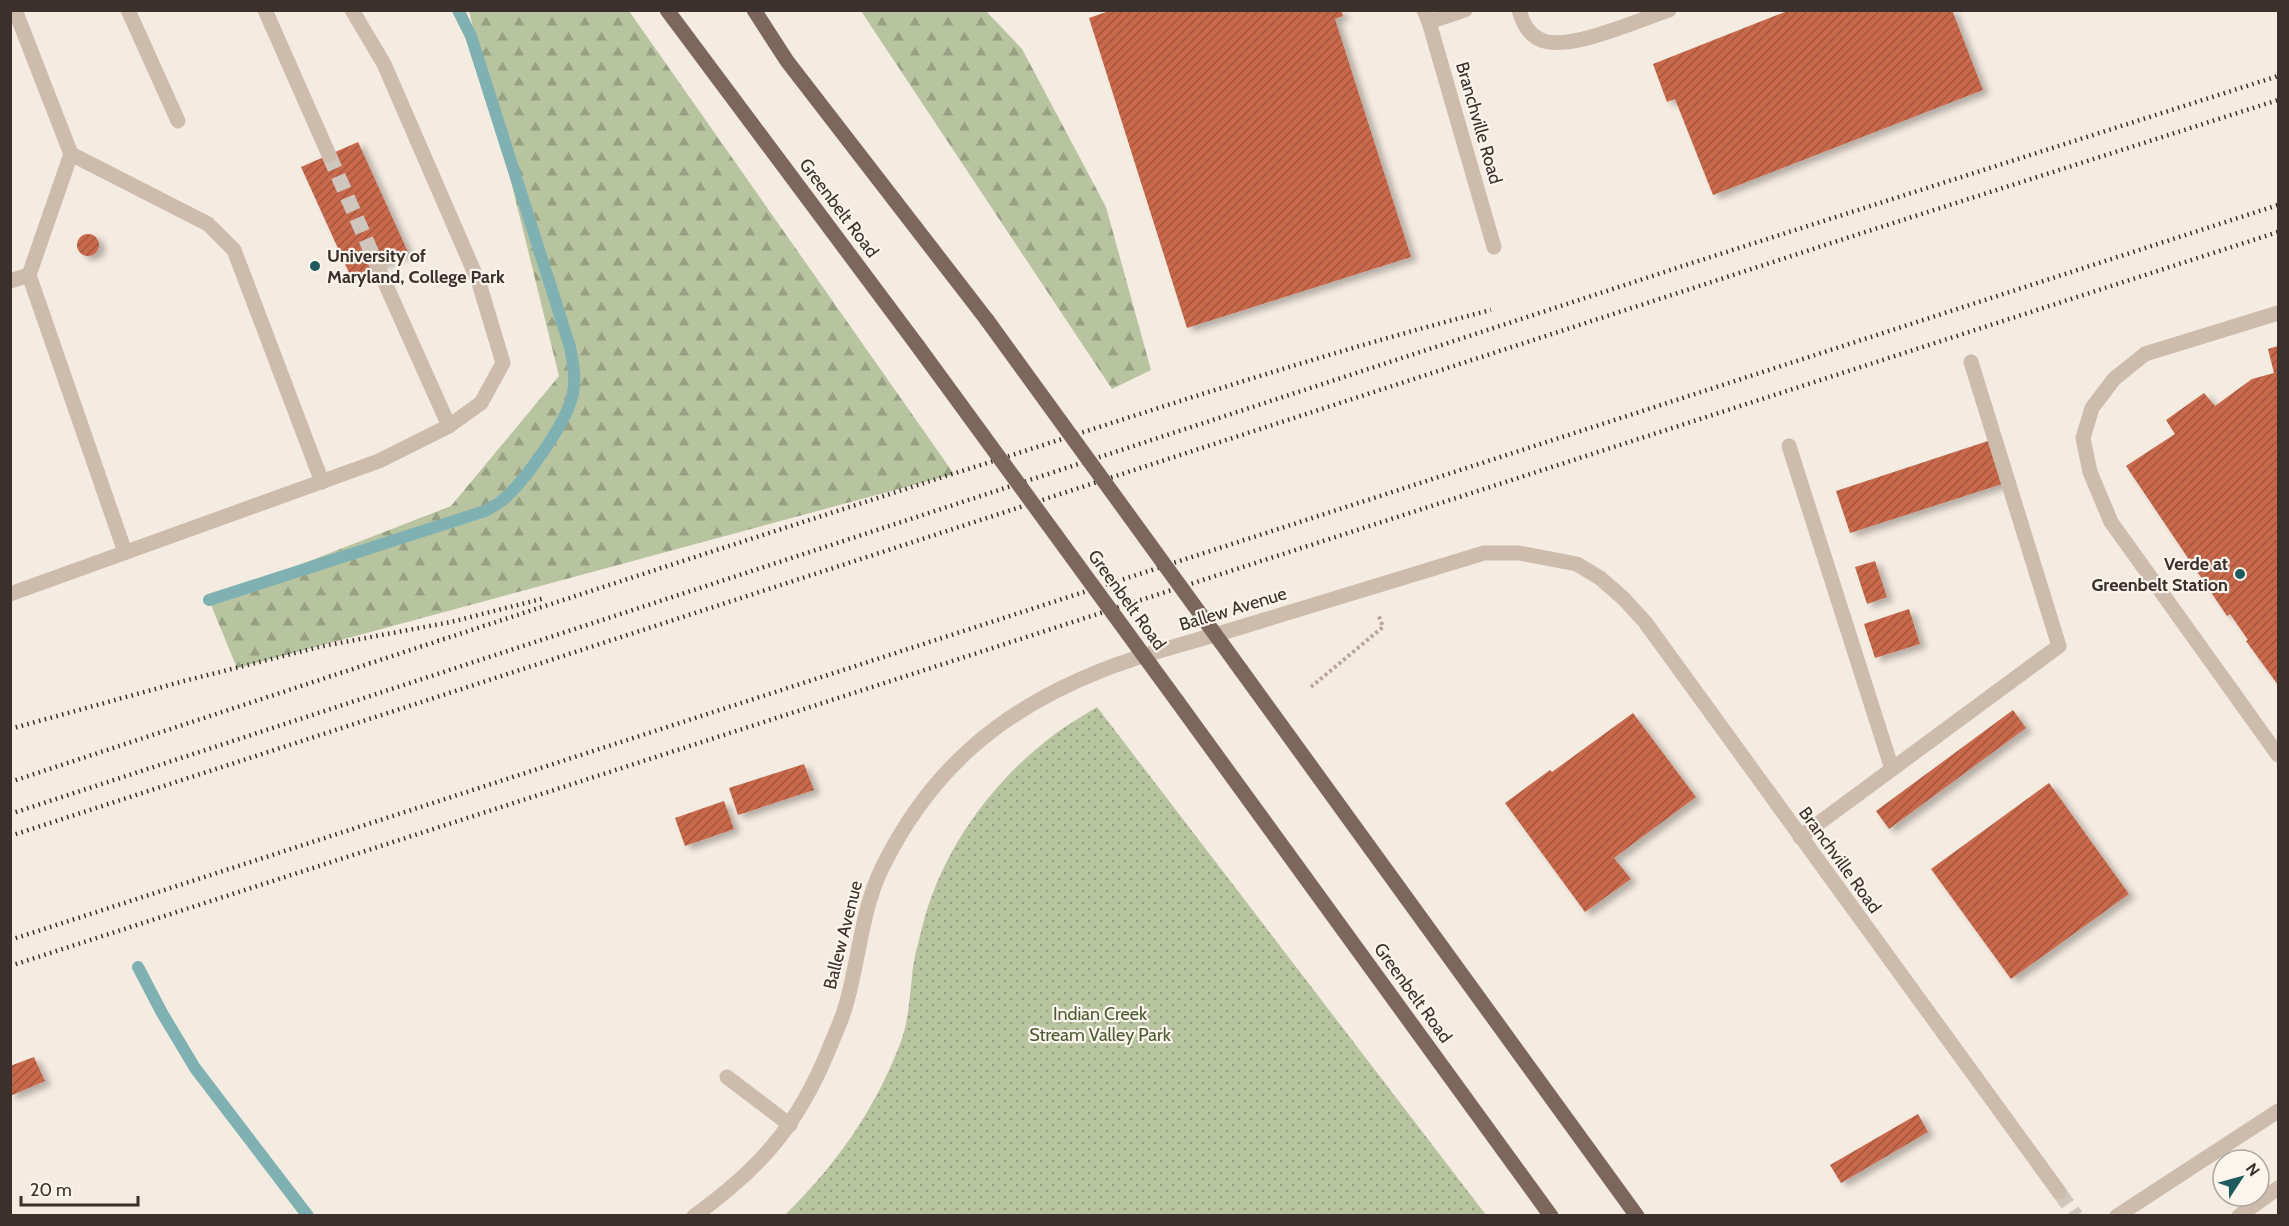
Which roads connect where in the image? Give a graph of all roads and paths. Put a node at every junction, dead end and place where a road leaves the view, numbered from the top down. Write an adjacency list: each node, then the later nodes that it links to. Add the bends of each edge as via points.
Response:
1 (15, 10): 12 (street)
2 (128, 10): 11 (street)
3 (265, 10): 13 (street)
4 (352, 10): 20 (street, via 384,64 469,261 503,363 481,403)
5 (667, 10): 37 (main road, Greenbelt Road, bridge, via 917,345)
6 (754, 10): 38 (main road, bridge, via 787,61 987,320)
7 (1465, 10): 10 (street)
8 (1519, 10): 9 (street, via 1533,36 1558,43 1575,42)
9 (1668, 10)
10 (1427, 16): 14 (street, Branchville Road)
11 (178, 121)
12 (71, 154): 16 (street); 22 (street, via 208,224 234,250)
13 (328, 155)
14 (1494, 247)
15 (377, 265): 20 (street)
16 (29, 275): 17 (street); 23 (street)
17 (10, 281)
18 (2278, 314): 28 (street, via 2145,354 2114,379 2092,408 2083,438 2090,472 2111,522)
19 (1971, 362): 29 (street, via 2059,646)
20 (449, 426): 22 (street, via 379,461)
21 (1789, 446): 29 (street)
22 (322, 482): 23 (street)
23 (125, 552): 25 (street)
24 (1577, 564): 30 (street, Branchville Road, via 1600,578 1646,622); 33 (street, Ballew Avenue, via 1519,553 1484,553 1102,670 1040,698 985,734 926,796 881,868 845,1009 810,1092)
25 (10, 594)
26 (1383, 627): 27 (path)
27 (1311, 687)
28 (2278, 754)
29 (1892, 769): 30 (street)
30 (1800, 837): 35 (street, Branchville Road)
31 (727, 1077): 33 (street)
32 (2278, 1111): 39 (street)
33 (790, 1125): 36 (street, Ballew Avenue, via 760,1161)
34 (2278, 1188): 40 (street)
35 (2059, 1192)
36 (694, 1215)
37 (1551, 1215)
38 (1637, 1215)
39 (2117, 1215)
40 (2239, 1215)

